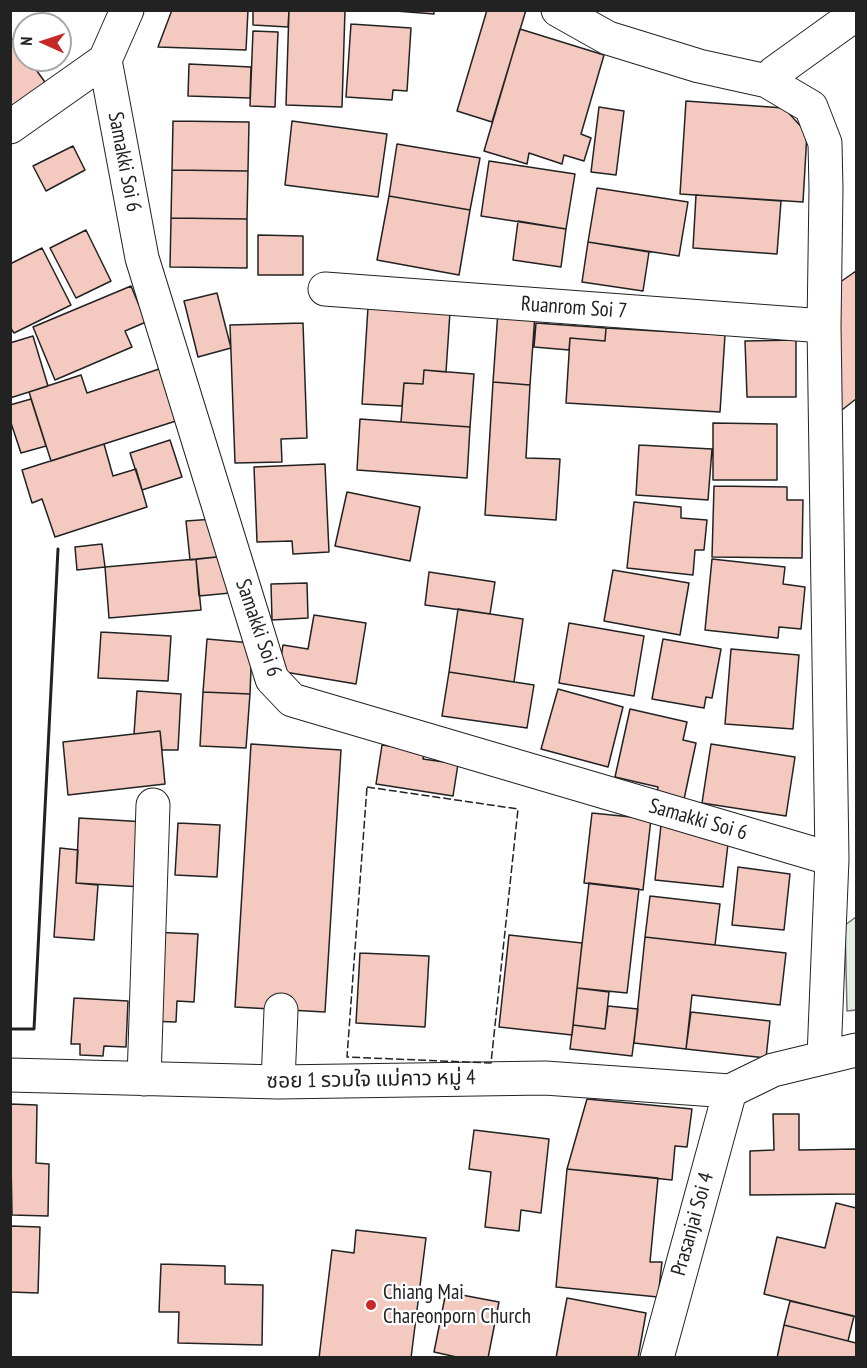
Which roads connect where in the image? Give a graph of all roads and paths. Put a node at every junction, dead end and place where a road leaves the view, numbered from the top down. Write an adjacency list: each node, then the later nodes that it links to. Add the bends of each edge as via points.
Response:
1 (127, 10): 4 (street)
2 (558, 10): 5 (street, via 608,38 699,66)
3 (856, 14): 5 (street)
4 (105, 60): 6 (street); 10 (street, Samakki Soi 6, via 142,258 272,679 292,700)
5 (767, 81): 8 (street, via 811,107 825,143)
6 (10, 127)
7 (325, 289): 8 (street, Ruanrom Soi 7)
8 (824, 326): 10 (street)
9 (153, 806): 15 (street)
10 (832, 859): 13 (street)
11 (281, 1010): 16 (street)
12 (856, 1050): 13 (street)
13 (824, 1057): 17 (street, via 773,1070)
14 (10, 1075): 15 (street, ซอย 1 รวมใจ แม่คาว หมู่ 4)
15 (144, 1078): 16 (street, ซอย 1 รวมใจ แม่คาว หมู่ 4)
16 (278, 1082): 17 (street, ซอย 1 รวมใจ แม่คาว หมู่ 4, via 545,1078)
17 (730, 1091): 18 (street, Prasanjai Soi 4)
18 (657, 1358)

